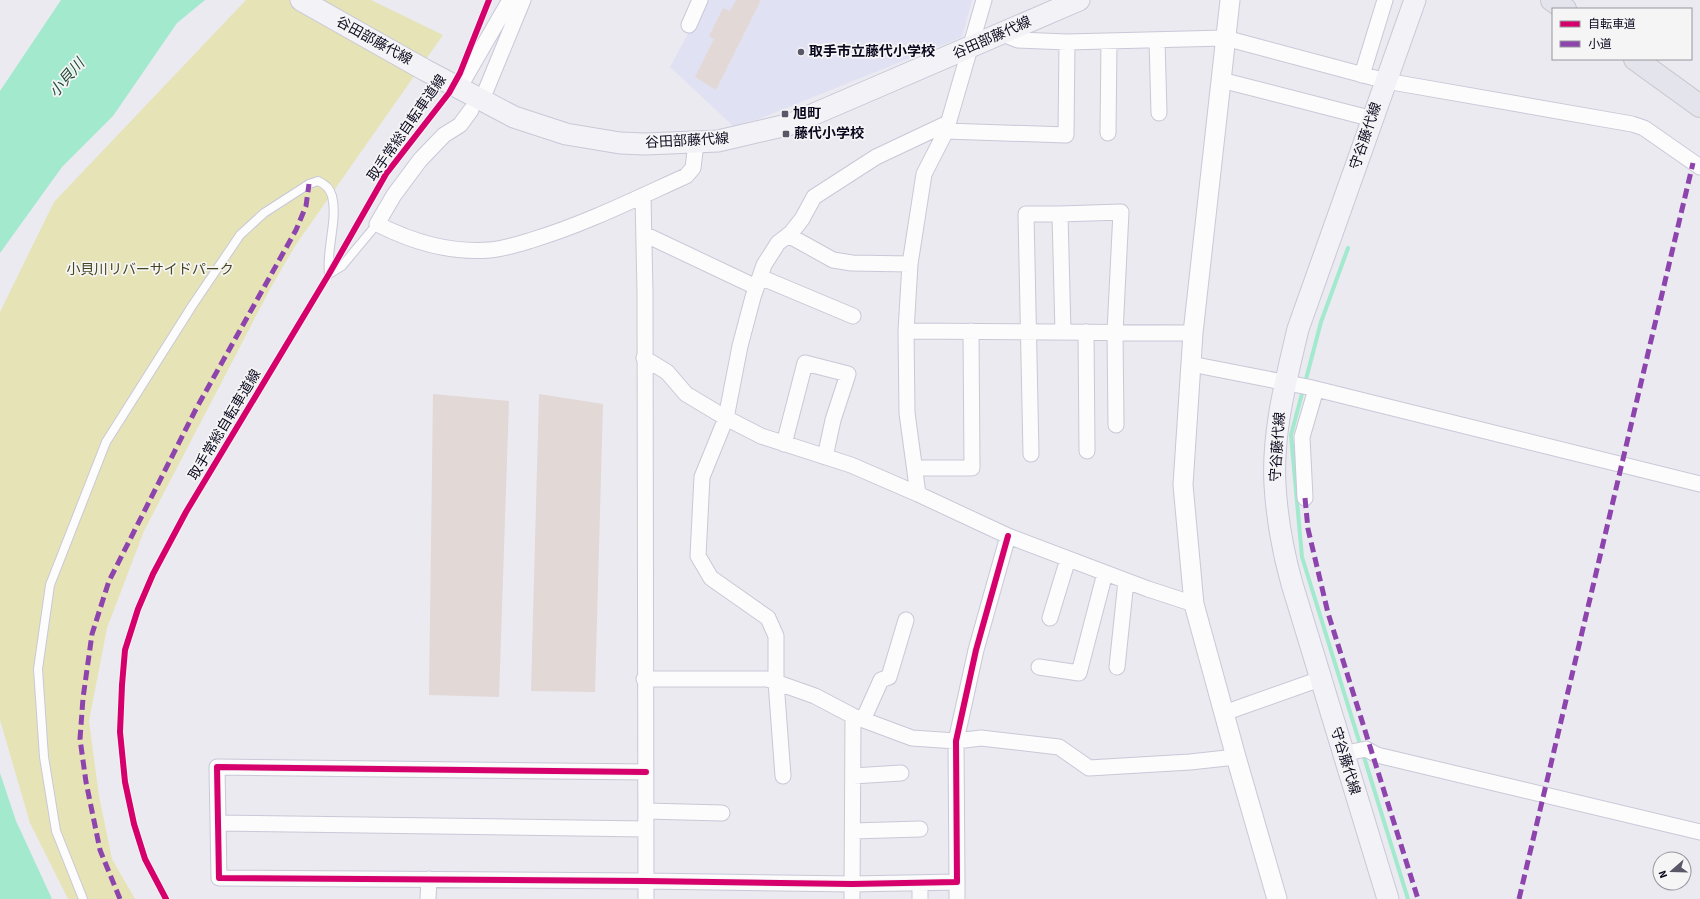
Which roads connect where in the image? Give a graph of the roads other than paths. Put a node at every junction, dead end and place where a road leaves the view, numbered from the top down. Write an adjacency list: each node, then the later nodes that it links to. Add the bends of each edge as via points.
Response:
1 (301, 0): 23 (main road, 谷田部藤代線)
2 (510, 0): 23 (street)
3 (523, 0): 24 (street)
4 (700, 0): 12 (street)
5 (984, 0): 18 (street)
6 (1079, 0): 13 (main road, 谷田部藤代線)
7 (1230, 0): 14 (street)
8 (1385, 0): 20 (street)
9 (1414, 0): 22 (main road, 守谷藤代線)
10 (1552, 0): 11 (highway)
11 (1564, 8)
12 (689, 25)
13 (1003, 34): 17 (street, via 1018,40); 18 (main road, 谷田部藤代線)
14 (1225, 38): 15 (street); 20 (street); 21 (street)
15 (1157, 40): 16 (street); 27 (street)
16 (1109, 41): 17 (street); 30 (street)
17 (1067, 42): 29 (street, via 1066,135)
18 (969, 48): 29 (street); 31 (main road, 谷田部藤代線, via 791,124 730,139)
19 (1636, 60): 25 (highway)
20 (1362, 74): 22 (street)
21 (1221, 80): 28 (street); 47 (street)
22 (1386, 81): 28 (main road, 守谷藤代線); 32 (street, via 1632,124 1644,128)
23 (459, 88): 31 (main road, 谷田部藤代線, via 514,117 566,134 620,143)
24 (486, 90)
25 (1700, 106)
26 (471, 110): 35 (street, via 460,125 444,135 420,160)
27 (1159, 113)
28 (1373, 119): 50 (main road, 守谷藤代線, via 1298,329)
29 (947, 127): 37 (street, via 876,157 814,197 802,219); 38 (street, via 924,174)
30 (1108, 133)
31 (696, 143): 33 (street, via 693,168 686,176)
32 (1700, 168)
33 (643, 196): 35 (street, via 554,233 492,250 458,250 426,244); 36 (street)
34 (1060, 214): 43 (street, via 1026,214); 44 (street); 46 (street, via 1121,212)
35 (377, 224): 95 (lane, via 342,266 329,274 333,212 332,195 326,184 318,181 309,184 264,214 240,235 106,442 50,585 38,669 44,757 56,831)
36 (644, 234): 39 (street); 48 (street)
37 (788, 235): 38 (street, via 833,260 852,263); 39 (street, via 778,243 764,265)
38 (910, 264): 41 (street)
39 (758, 282): 40 (street); 52 (street, via 740,346)
40 (853, 316)
41 (906, 331): 42 (street); 58 (street, via 907,412)
42 (971, 331): 43 (street); 58 (street, via 972,468)
43 (1027, 332): 44 (street); 56 (street)
44 (1064, 332): 45 (street)
45 (1086, 332): 46 (street); 55 (street)
46 (1116, 332): 47 (street); 53 (street)
47 (1194, 333): 49 (street)
48 (644, 358): 52 (street, via 667,372 686,394); 71 (street)
49 (1191, 364): 50 (street); 66 (street, via 1183,485)
50 (1284, 384): 51 (street); 72 (main road, 守谷藤代線, via 1277,434 1275,485 1281,544)
51 (1316, 389): 59 (street); 61 (street, via 1302,437)
52 (726, 418): 54 (street, via 761,436); 73 (street, via 702,477 698,556 711,578 768,618 776,636)
53 (1116, 425)
54 (784, 444): 57 (street); 57 (street, via 805,363 848,374 833,420)
55 (1088, 451)
56 (1031, 454)
57 (825, 457): 60 (street, via 851,465)
58 (915, 468): 60 (street)
59 (1700, 484)
60 (918, 494): 62 (street)
61 (1305, 498)
62 (1008, 536): 63 (street); 76 (street, via 976,650)
63 (1068, 559): 64 (street); 67 (street)
64 (1105, 573): 65 (street); 69 (street, via 1080,673)
65 (1126, 581): 66 (street); 70 (street)
66 (1194, 604): 74 (street)
67 (1050, 618)
68 (906, 620): 75 (street, via 889,677 881,680)
69 (1039, 667)
70 (1117, 667)
71 (644, 679): 73 (street, via 767,679); 79 (street)
72 (1320, 679): 74 (street); 77 (main road, 守谷藤代線)
73 (776, 682): 75 (street, via 815,696); 81 (street)
74 (1224, 713): 78 (street)
75 (858, 718): 76 (street, via 912,738); 82 (street)
76 (956, 741): 78 (street, via 980,738 1059,747 1089,768); 92 (street)
77 (1342, 754): 89 (street, via 1366,749 1376,755); 101 (main road, 守谷藤代線)
78 (1236, 757): 100 (street)
79 (646, 772): 83 (street); 85 (street, via 217,767)
80 (901, 773): 82 (street)
81 (783, 776)
82 (853, 776): 88 (street)
83 (646, 811): 84 (street); 86 (street)
84 (722, 813)
85 (218, 823): 86 (street); 90 (street, via 219,878)
86 (646, 829): 91 (street)
87 (920, 829): 88 (street)
88 (853, 831): 94 (street)
89 (1700, 832)
90 (429, 879): 91 (street); 96 (street)
91 (645, 881): 94 (street); 97 (street)
92 (957, 882): 93 (street); 99 (street)
93 (920, 883): 94 (street); 98 (street)
94 (852, 892)
95 (83, 899)
96 (428, 899)
97 (646, 899)
98 (920, 899)
99 (957, 899)
100 (1278, 899)
101 (1388, 899)

